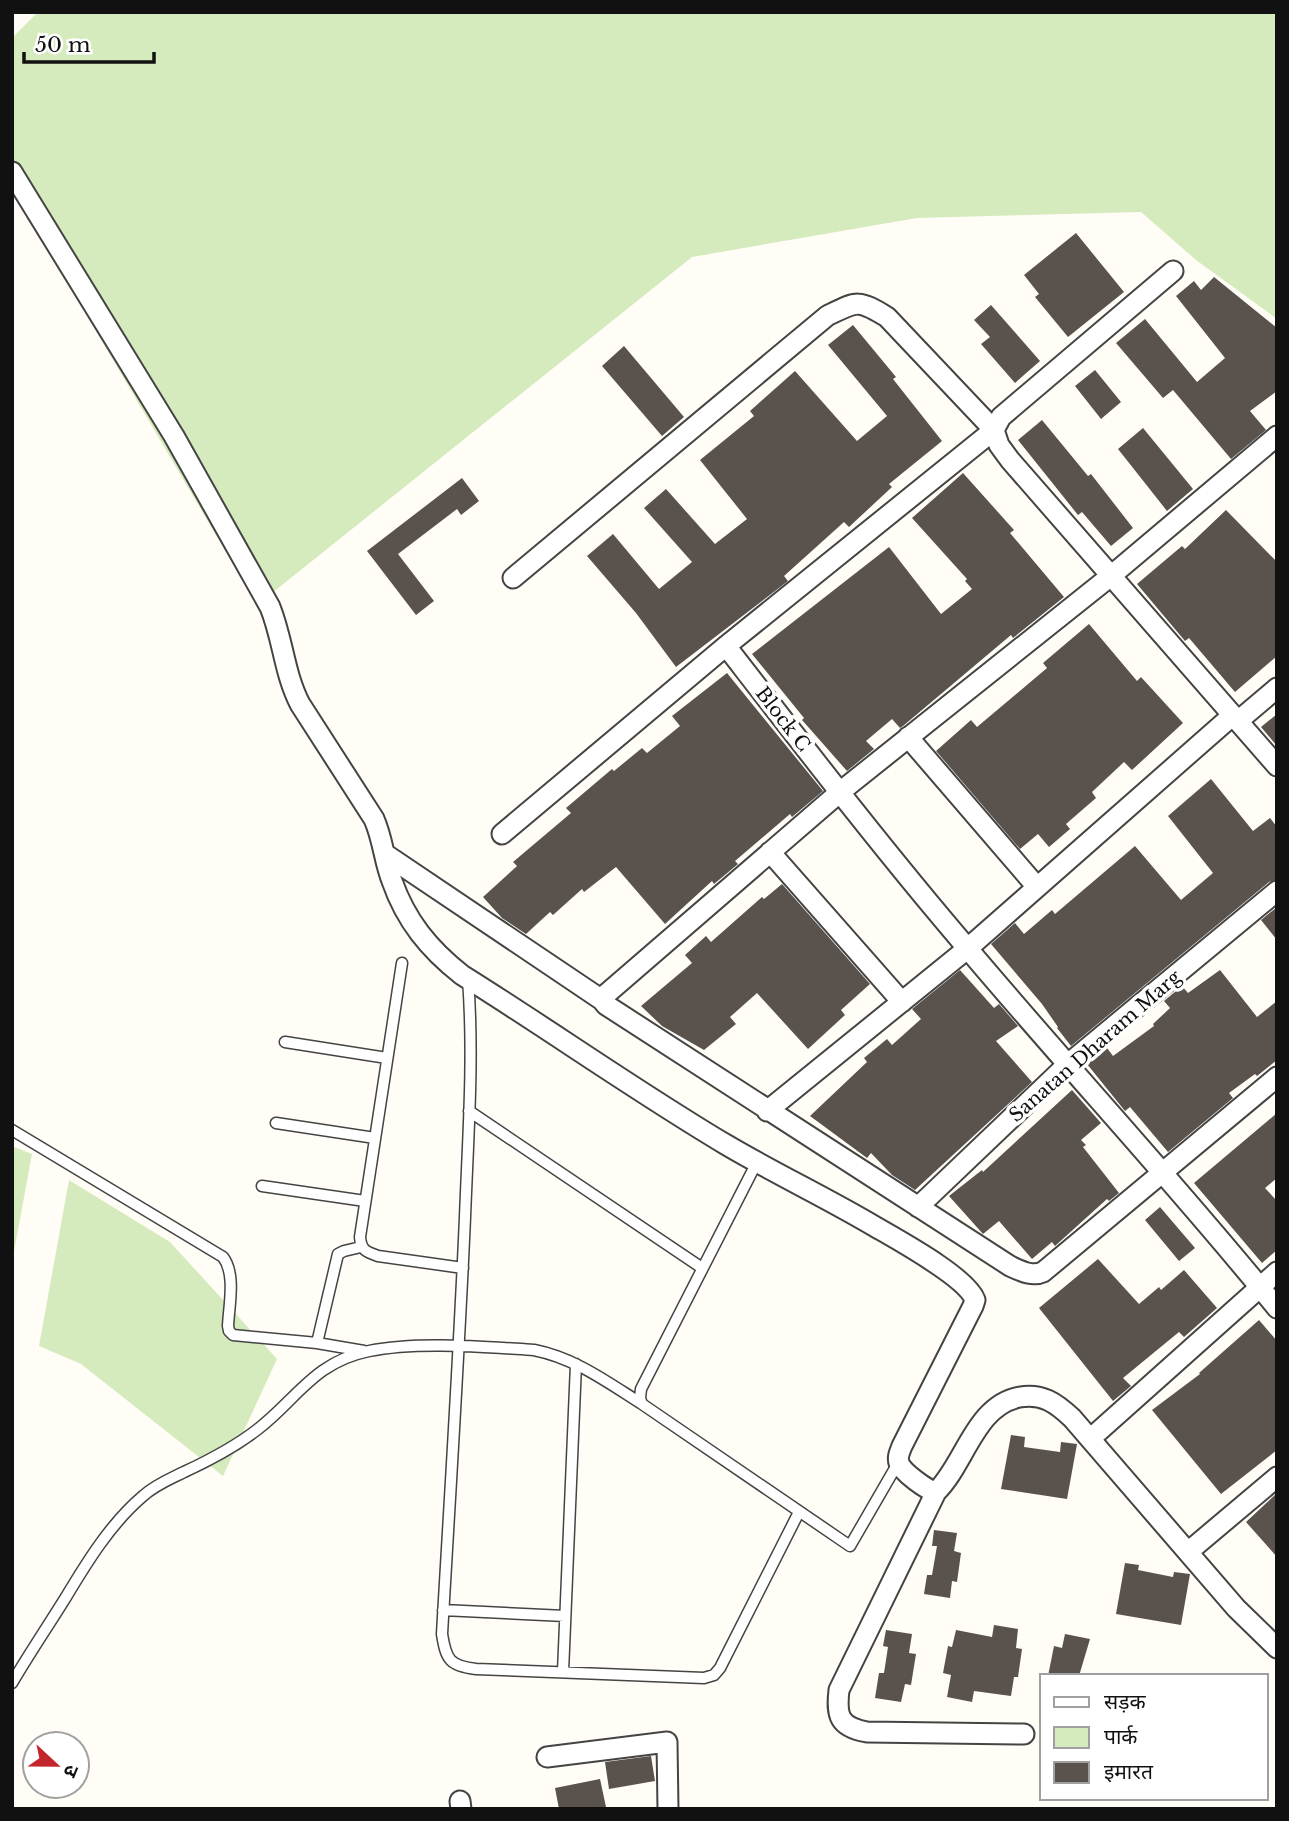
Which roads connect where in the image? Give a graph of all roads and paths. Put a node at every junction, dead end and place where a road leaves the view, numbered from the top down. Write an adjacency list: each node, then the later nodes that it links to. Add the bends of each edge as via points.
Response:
1 (12, 172): 15 (street, via 167,426 270,607 291,687 374,819)
2 (1173, 271): 3 (street, via 1001,417)
3 (994, 430): 5 (street, via 1010,460); 6 (street, via 887,317 867,305 852,304 827,316); 7 (street)
4 (1277, 436): 5 (street)
5 (1112, 575): 9 (street); 10 (street)
6 (513, 578)
7 (726, 646): 12 (street, Block C); 13 (street)
8 (1277, 688): 9 (street)
9 (1235, 718): 11 (street); 16 (street)
10 (908, 737): 12 (street); 16 (street)
11 (1277, 766)
12 (840, 792): 14 (street); 18 (street, Block C)
13 (502, 834)
14 (770, 852): 21 (street); 22 (street)
15 (385, 854): 20 (street, via 392,882 414,925 436,954); 21 (street)
16 (1037, 887): 18 (street)
17 (1277, 891): 25 (street, Sanatan Dharam Marg)
18 (967, 949): 22 (street); 25 (street, Block C)
19 (402, 963): 24 (lane)
20 (468, 978): 27 (lane, via 472,1033); 32 (street)
21 (602, 1000): 28 (street)
22 (902, 1002): 28 (street)
23 (285, 1042): 24 (lane)
24 (387, 1059): 31 (lane)
25 (1068, 1064): 33 (street, Block C); 36 (street, Sanatan Dharam Marg)
26 (1277, 1077): 33 (street)
27 (469, 1111): 38 (lane); 39 (lane)
28 (767, 1111): 36 (street)
29 (276, 1123): 31 (lane)
30 (12, 1130): 43 (lane, via 223,1256 230,1272 228,1325 233,1335)
31 (375, 1138): 35 (lane)
32 (757, 1161): 39 (lane); 49 (street, via 928,1259 973,1295 973,1306 902,1446)
33 (1163, 1171): 36 (street, via 1037,1275 1010,1266); 41 (street, Block C)
34 (262, 1186): 35 (lane)
35 (365, 1201): 37 (lane)
36 (918, 1207)
37 (361, 1247): 38 (lane, via 378,1256); 43 (lane, via 338,1254)
38 (463, 1268): 44 (lane)
39 (702, 1268): 47 (lane, via 641,1389)
40 (1277, 1272): 41 (street)
41 (1259, 1286): 42 (street, Block C); 48 (street)
42 (1277, 1308)
43 (317, 1343): 45 (lane)
44 (459, 1348): 45 (lane); 46 (lane, via 534,1350); 54 (lane)
45 (368, 1351): 58 (lane, via 323,1370 245,1439 144,1494 104,1539)
46 (576, 1364): 47 (lane); 55 (lane)
47 (642, 1404): 52 (lane)
48 (1090, 1439): 51 (street, via 1050,1400 1033,1395 1012,1398 989,1414); 53 (street)
49 (898, 1463): 51 (street); 52 (lane, via 852,1545)
50 (1277, 1477): 53 (street)
51 (936, 1492): 59 (street, via 839,1690 841,1719 853,1729 867,1732)
52 (799, 1511): 57 (lane, via 714,1675)
53 (1188, 1552): 56 (street, via 1236,1608)
54 (443, 1610): 55 (lane); 57 (lane, via 445,1651 450,1661 461,1667)
55 (565, 1616): 57 (lane)
56 (1276, 1644)
57 (563, 1672)
58 (12, 1683)
59 (1024, 1734)
60 (547, 1757): 61 (street, via 667,1742)
61 (668, 1809)

